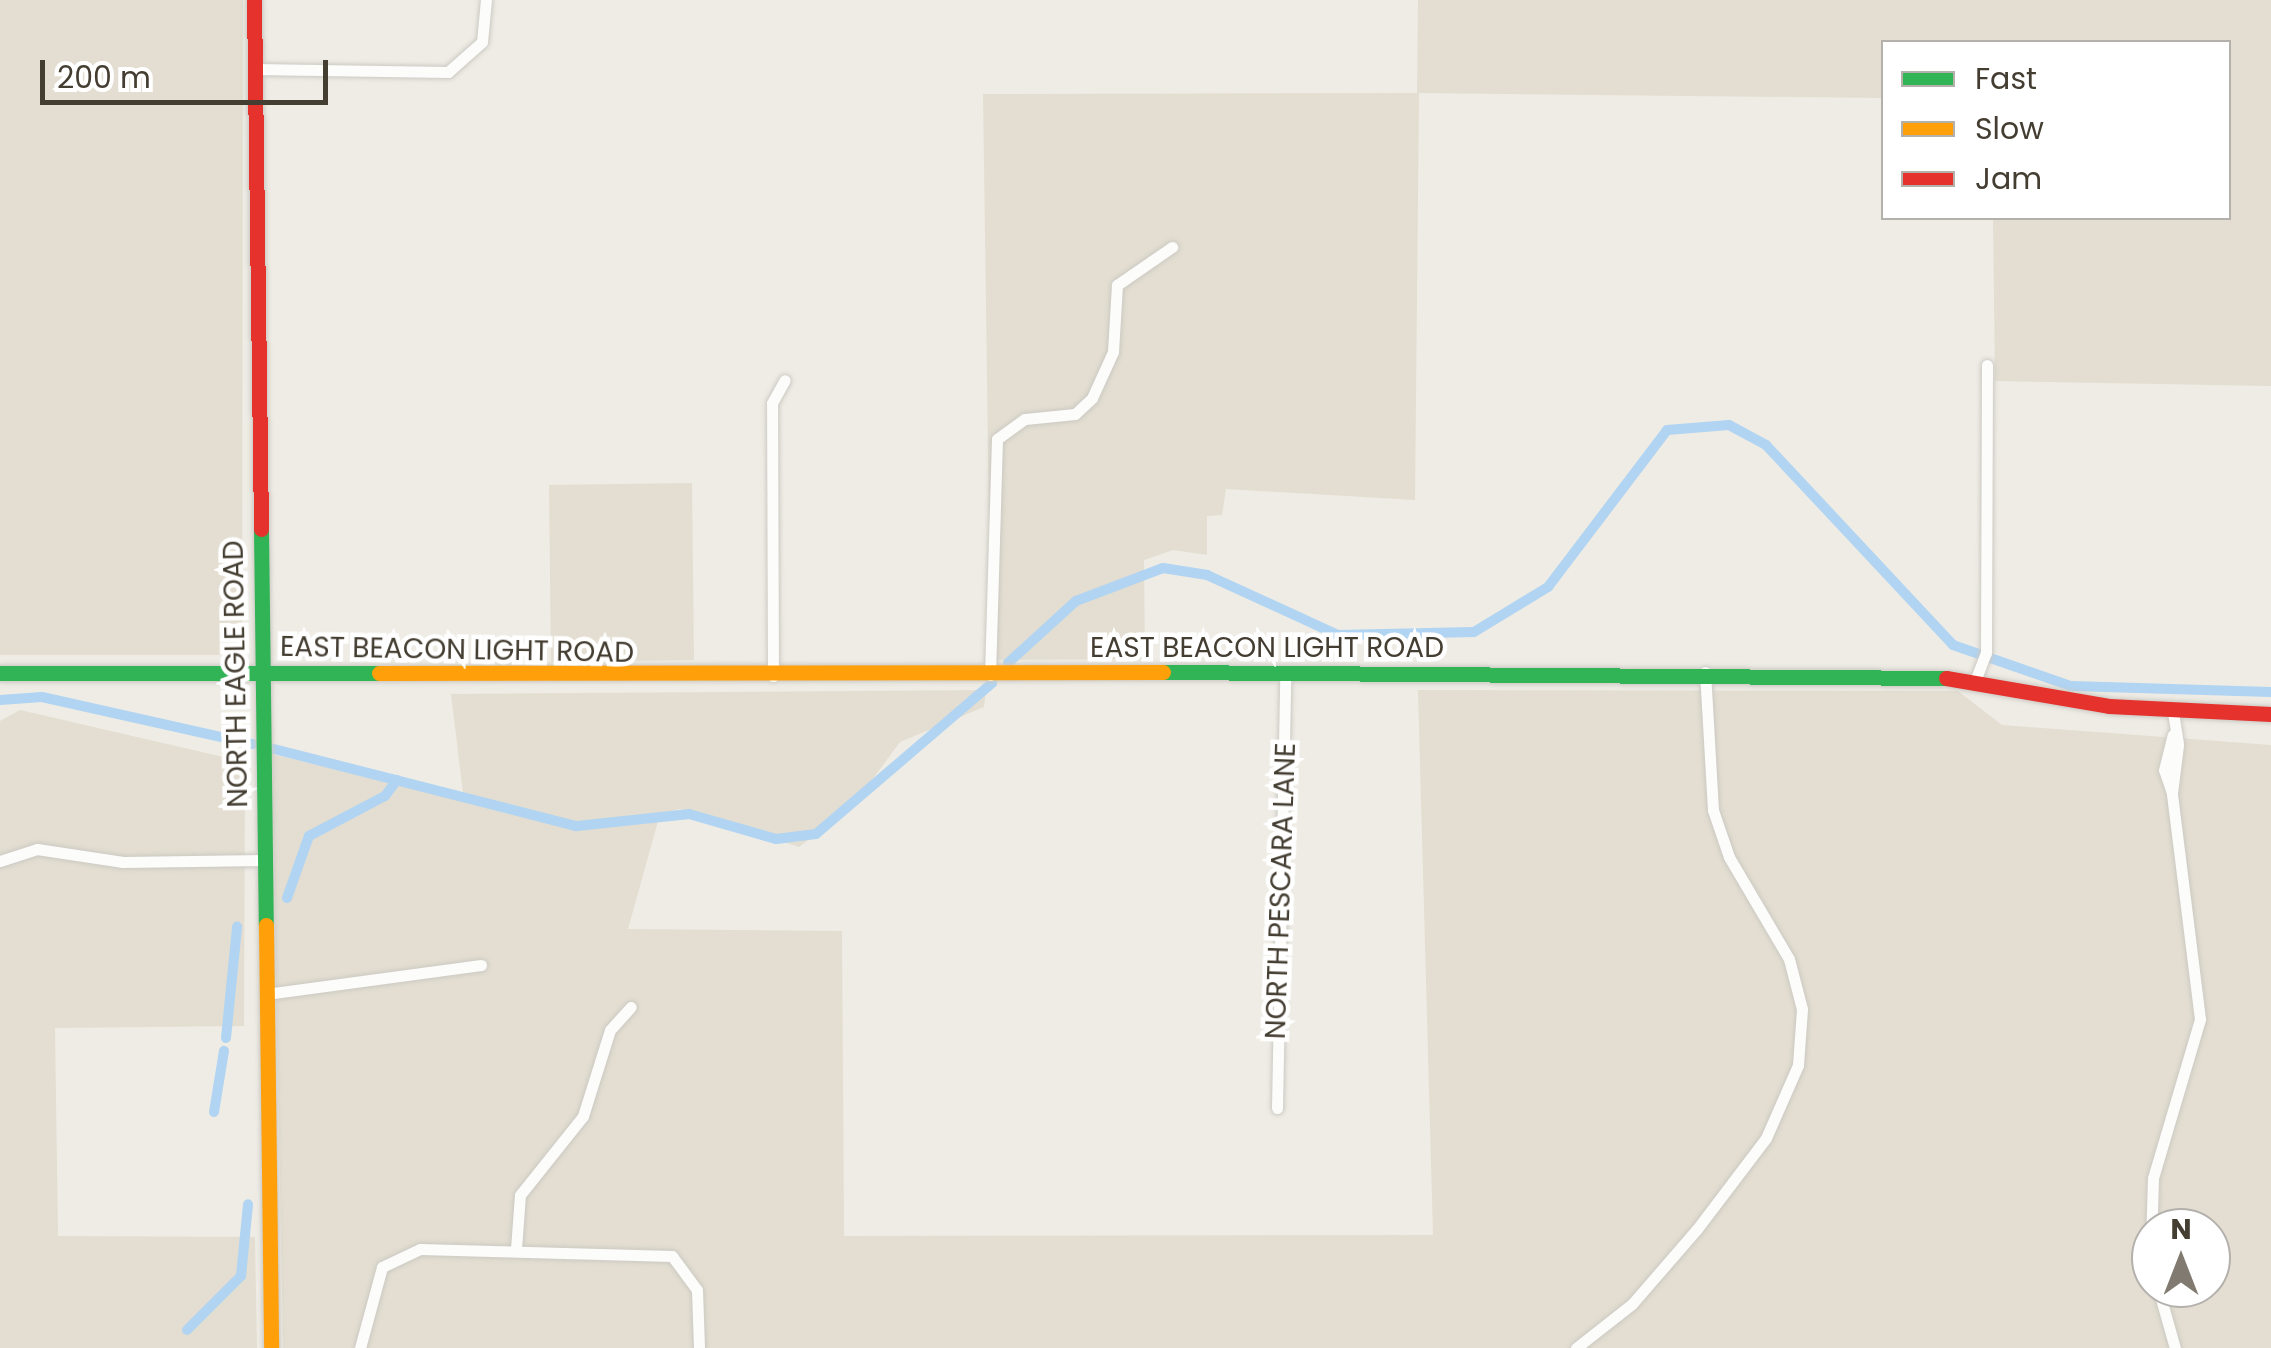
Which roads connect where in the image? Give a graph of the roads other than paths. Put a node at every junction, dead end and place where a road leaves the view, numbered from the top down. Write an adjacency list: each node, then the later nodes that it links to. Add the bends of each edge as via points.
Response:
1 (254, 0): 3 (main road, NORTH EAGLE ROAD)
2 (486, 0): 3 (street, via 482,42 448,72)
3 (254, 69): 7 (main road, NORTH EAGLE ROAD)
4 (1172, 247): 11 (street, via 1117,285 1112,352 1092,398 1076,414 1025,419 998,439)
5 (1988, 365): 13 (street, via 1984,658)
6 (785, 380): 12 (street, via 772,403)
7 (260, 672): 9 (main road, EAST BEACON LIGHT ROAD); 12 (main road, EAST BEACON LIGHT ROAD); 16 (main road, NORTH EAGLE ROAD)
8 (1705, 672): 10 (main road, EAST BEACON LIGHT ROAD); 13 (main road, EAST BEACON LIGHT ROAD, via 1912,672); 28 (street, via 1712,810 1728,857 1789,959 1802,1009 1798,1065 1766,1138 1696,1230 1632,1304)
9 (0, 673)
10 (1285, 673): 11 (main road, EAST BEACON LIGHT ROAD); 21 (street, NORTH PESCARA LANE)
11 (990, 675): 12 (main road, EAST BEACON LIGHT ROAD)
12 (773, 676)
13 (1975, 681): 14 (main road, EAST BEACON LIGHT ROAD)
14 (2173, 712): 15 (main road, EAST BEACON LIGHT ROAD); 22 (street, via 2164,770 2200,1019 2153,1178)
15 (2271, 714)
16 (264, 860): 17 (street, via 122,862 37,848); 19 (main road, NORTH EAGLE ROAD)
17 (0, 861)
18 (481, 965): 19 (street)
19 (266, 994): 25 (main road, NORTH EAGLE ROAD)
20 (631, 1007): 23 (street, via 610,1030 583,1116 520,1195)
21 (1276, 1108)
22 (2152, 1208)
23 (516, 1249): 26 (street, via 420,1249 392,1258 373,1282); 27 (street, via 653,1250 680,1262 698,1290)
24 (2164, 1308): 29 (street)
25 (271, 1348)
26 (360, 1348)
27 (699, 1348)
28 (1576, 1348)
29 (2175, 1348)

